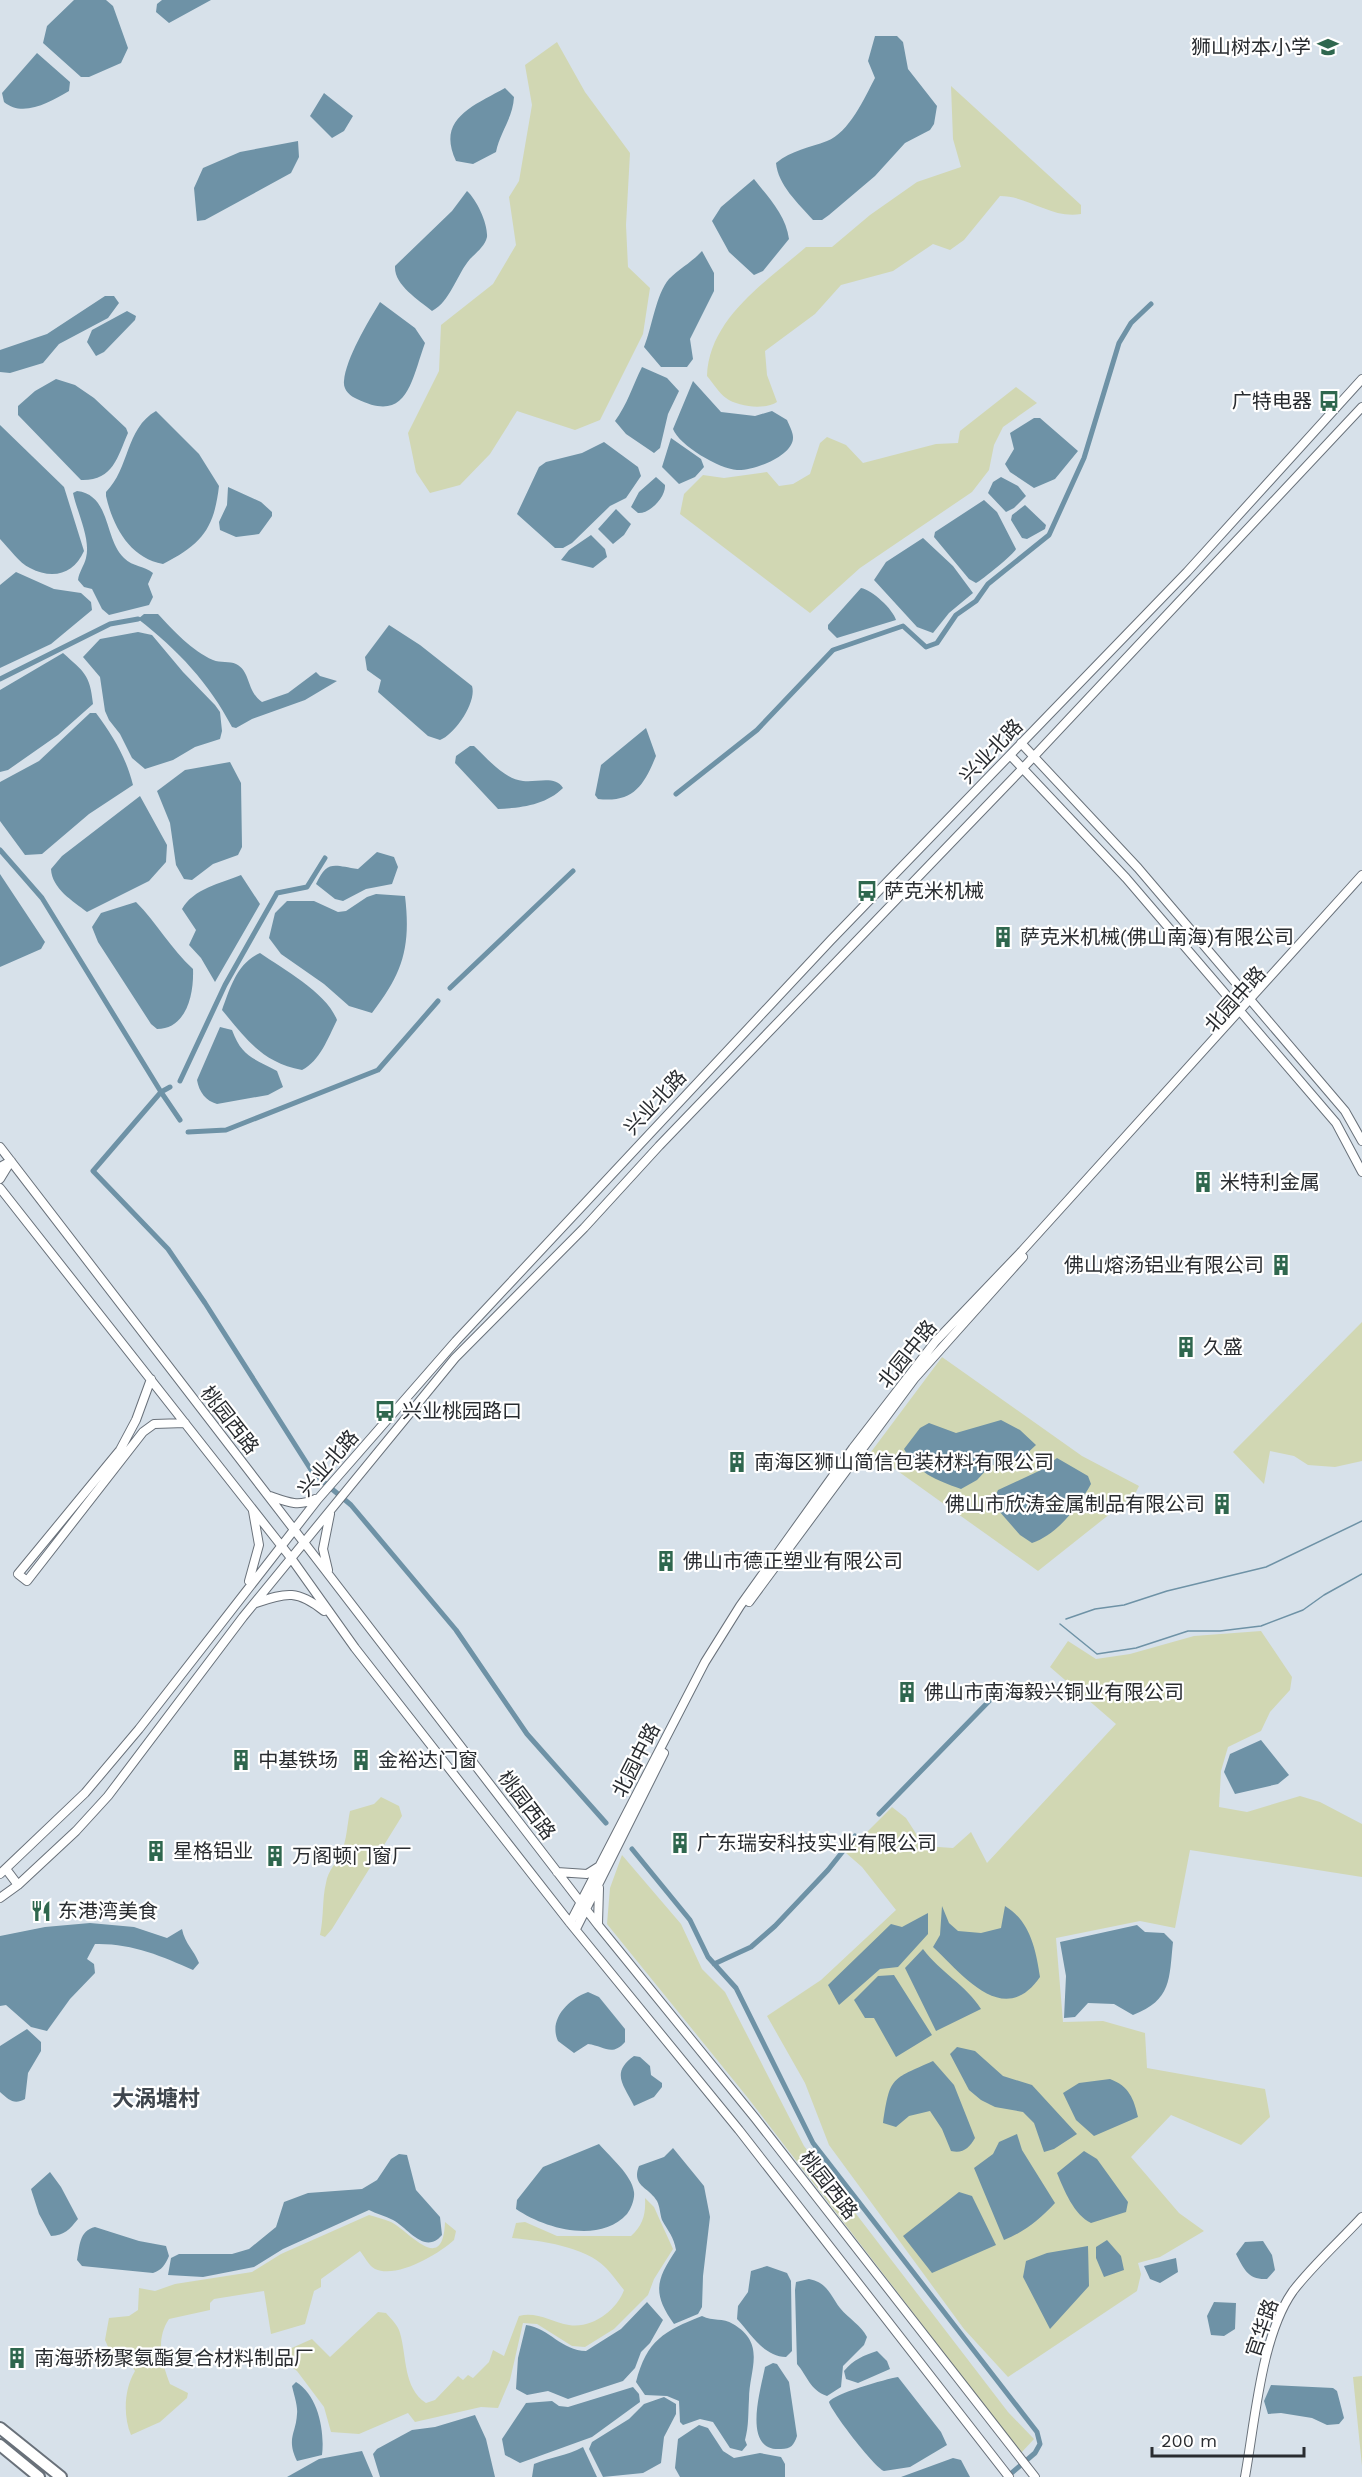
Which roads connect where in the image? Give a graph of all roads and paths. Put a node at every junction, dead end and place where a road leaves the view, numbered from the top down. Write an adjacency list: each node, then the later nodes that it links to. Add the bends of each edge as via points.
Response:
1 (1362, 379): 3 (main road, 兴业北路, via 1187,572)
2 (1362, 407): 5 (main road, 兴业北路)
3 (1021, 743): 4 (main road, 兴业北路); 5 (main road)
4 (1011, 754): 6 (main road); 21 (main road, 兴业北路, via 629,1154 456,1341)
5 (1034, 757): 6 (main road, 兴业北路); 9 (main road, via 1138,868)
6 (1023, 768): 10 (main road, via 1126,878); 22 (main road, 兴业北路, via 455,1358)
7 (1362, 875): 9 (main road, 北园中路)
8 (1362, 882): 9 (main road, 北园中路)
9 (1252, 1002): 10 (main road, 北园中路); 11 (main road, via 1345,1111)
10 (1242, 1013): 15 (main road, via 1336,1123); 32 (main road, 北园中路, via 935,1342 853,1448 705,1662); 35 (main road, 北园中路, via 942,1347 862,1445 728,1634)
11 (1362, 1141)
12 (0, 1147): 13 (main road, 桃园西路)
13 (11, 1161): 14 (main road); 16 (main road); 20 (main road, 桃园西路)
14 (0, 1167)
15 (1362, 1172)
16 (0, 1179)
17 (0, 1188): 18 (main road, 桃园西路)
18 (151, 1379): 19 (main road, 桃园西路); 19 (main road, via 120,1450 18,1574 27,1581 143,1432 154,1424)
19 (185, 1423): 23 (main road, 桃园西路)
20 (268, 1495): 21 (main road, via 304,1504); 24 (main road, 桃园西路)
21 (320, 1497): 24 (main road, 兴业北路)
22 (333, 1506): 25 (main road, 兴业北路); 28 (main road, via 324,1542)
23 (253, 1510): 26 (main road, 桃园西路); 29 (main road, via 259,1545)
24 (294, 1528): 25 (main road, 桃园西路); 26 (main road, 兴业北路)
25 (304, 1542): 27 (main road, 兴业北路); 28 (main road, 桃园西路)
26 (280, 1545): 27 (main road, 桃园西路); 29 (main road, 兴业北路)
27 (291, 1558): 30 (main road, 兴业北路); 31 (main road, 桃园西路)
28 (329, 1574): 34 (main road, 桃园西路)
29 (245, 1590): 33 (main road, 兴业北路, via 85,1793)
30 (255, 1603): 31 (main road, via 277,1595 300,1595); 36 (main road, 兴业北路, via 108,1796)
31 (331, 1617): 40 (main road, 桃园西路)
32 (600, 1866): 34 (main road, via 587,1875); 38 (main road, 北园中路)
33 (3, 1871): 36 (main road)
34 (557, 1872): 38 (main road, 桃园西路)
35 (601, 1879): 38 (main road, 北园中路); 39 (main road)
36 (18, 1885): 37 (main road, 兴业北路)
37 (0, 1898)
38 (583, 1906): 39 (main road, 桃园西路); 40 (main road, 北园中路)
39 (598, 1925): 44 (main road, 桃园西路, via 755,2118)
40 (573, 1926): 47 (main road, 桃园西路, via 739,2130)
41 (1362, 2217): 48 (main road, 官华路, via 1293,2292 1277,2321 1268,2349)
42 (0, 2428): 46 (highway)
43 (1, 2446): 45 (highway)
44 (1033, 2474)
45 (39, 2477)
46 (61, 2477)
47 (1010, 2477)
48 (1245, 2477)

